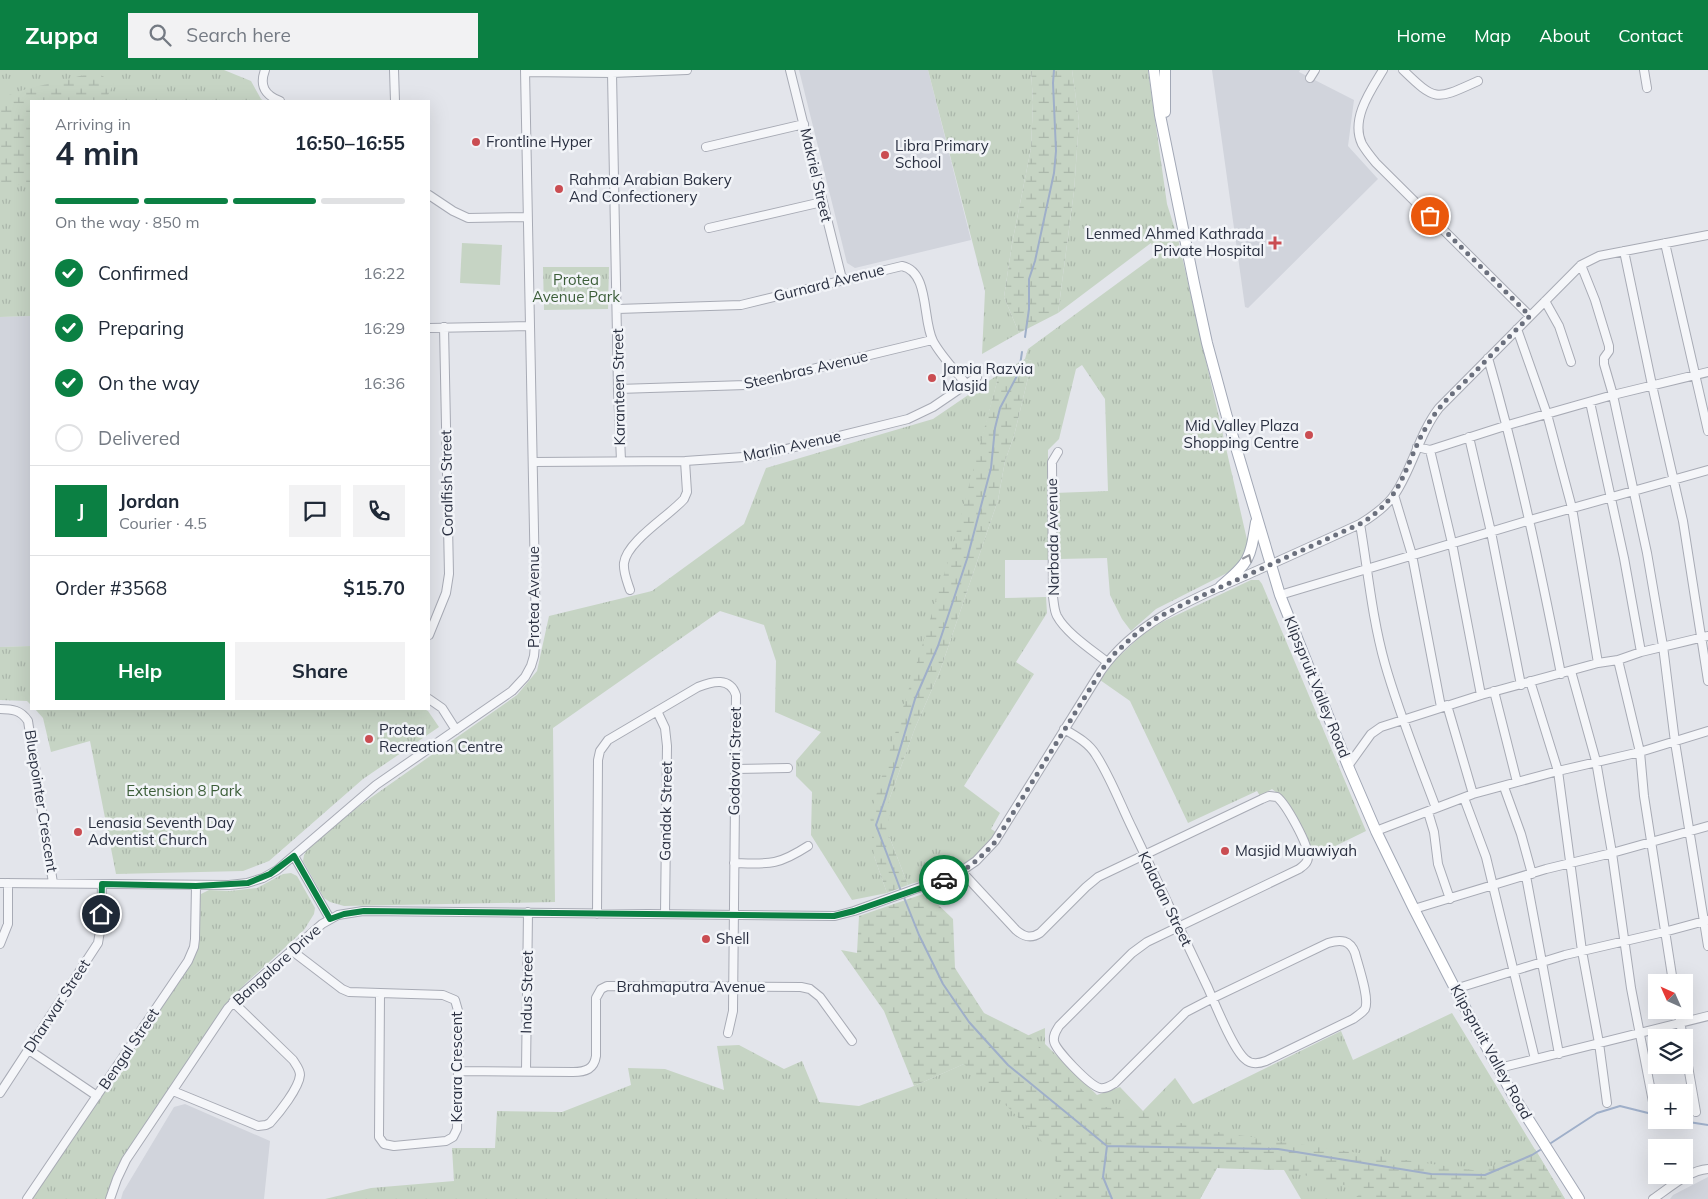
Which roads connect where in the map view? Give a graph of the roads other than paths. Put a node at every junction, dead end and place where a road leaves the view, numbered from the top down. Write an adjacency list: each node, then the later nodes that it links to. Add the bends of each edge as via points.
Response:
1 (265, 70): 16 (street, via 262,80 265,90)
2 (394, 70): 17 (street)
3 (687, 70): 12 (street)
4 (790, 70): 18 (street, Makriel Street)
5 (1154, 70): 19 (main road, Klipspruit Valley Road)
6 (1165, 70): 19 (main road, Klipspruit Valley Road)
7 (1315, 70): 13 (street)
8 (1384, 70): 32 (street, via 1370,91 1360,116 1362,144 1376,163)
9 (1403, 70): 14 (street, via 1426,92 1436,96 1455,92)
10 (1644, 70): 15 (street)
11 (525, 71): 12 (street); 23 (street, Protea Avenue)
12 (612, 73): 31 (street, Karanteen Street)
13 (1310, 78)
14 (1478, 81)
15 (1648, 88)
16 (278, 100)
17 (395, 100)
18 (804, 124): 20 (street); 22 (street, Makriel Street)
19 (1165, 133): 64 (main road, Klipspruit Valley Road, via 1208,343)
20 (706, 147)
21 (430, 196): 23 (street, via 468,218)
22 (822, 202): 24 (street); 29 (street, Makriel Street)
23 (527, 217): 33 (street, Protea Avenue)
24 (709, 228)
25 (1708, 235): 26 (street)
26 (1665, 243): 27 (street); 41 (street)
27 (1624, 251): 28 (street); 44 (street)
28 (1581, 264): 30 (street, Bangalore Drive); 46 (street, via 1596,300 1609,346 1604,361)
29 (842, 279): 31 (street, Gurnard Avenue, via 731,306); 37 (street, Gurnard Avenue, via 902,266 912,270 919,280)
30 (1545, 301): 32 (street, Bangalore Drive); 39 (street, via 1559,326)
31 (617, 309): 45 (street, Karanteen Street)
32 (1530, 316): 36 (street, Bangalore Drive)
33 (530, 326): 34 (street); 57 (street, Protea Avenue)
34 (444, 327): 35 (street); 75 (street, Coralfish Street, via 449,574 446,593)
35 (430, 328)
36 (1517, 329): 38 (street, Bangalore Drive); 48 (street)
37 (932, 340): 43 (street, Gurnard Avenue); 45 (street, Steenbras Avenue, via 746,385)
38 (1488, 358): 49 (street); 52 (street, Bangalore Drive, via 1439,408)
39 (1571, 362)
40 (1708, 372): 41 (street)
41 (1696, 375): 44 (street); 50 (street)
42 (976, 377): 43 (street, Marlin Avenue)
43 (966, 384): 56 (street, Marlin Avenue, via 925,412 891,424 765,454)
44 (1652, 385): 46 (street); 59 (street)
45 (618, 389): 55 (street, Karanteen Street)
46 (1613, 395): 47 (street); 60 (street)
47 (1590, 402): 48 (street); 62 (street)
48 (1547, 414): 49 (street); 63 (street)
49 (1508, 425): 51 (street); 65 (street)
50 (1708, 431)
51 (1469, 437): 53 (street); 67 (street)
52 (1417, 447): 53 (street); 61 (street, Bangalore Drive)
53 (1430, 450): 68 (street)
54 (1058, 452): 80 (street, Narbada Avenue, via 1052,462 1055,610 1068,630)
55 (620, 461): 56 (street, Marlin Avenue); 57 (street, Marlin Avenue)
56 (685, 461): 73 (street, via 684,499 640,539 626,558 624,569)
57 (533, 462): 95 (street, Protea Avenue, via 534,656 528,672 517,686)
58 (1708, 470): 59 (street)
59 (1674, 480): 60 (street); 76 (street)
60 (1634, 490): 62 (street); 77 (street)
61 (1394, 495): 66 (street, Bangalore Drive); 69 (street)
62 (1611, 497): 63 (street); 78 (street)
63 (1572, 508): 65 (street); 81 (street)
64 (1257, 520): 70 (main road, Klipspruit Valley Road); 72 (main road, one-way to 64, via 1241,570 1248,559)
65 (1530, 520): 67 (street); 83 (street)
66 (1360, 524): 70 (street, Bangalore Drive); 71 (street)
67 (1491, 532): 68 (street); 86 (street)
68 (1452, 543): 69 (street); 88 (street)
69 (1412, 555): 71 (street); 90 (street)
70 (1271, 564): 72 (street, Bangalore Drive); 74 (main road, Klipspruit Valley Road)
71 (1368, 570): 74 (street); 93 (street, via 1378,636)
72 (1221, 586): 80 (street, Bangalore Drive, via 1147,625)
73 (630, 590)
74 (1280, 596): 100 (main road, Klipspruit Valley Road)
75 (430, 633)
76 (1705, 637): 77 (street); 85 (street)
77 (1663, 646): 78 (street); 97 (street)
78 (1641, 652): 79 (street)
79 (1618, 660): 81 (street); 98 (street)
80 (1106, 662): 94 (street, Bangalore Drive)
81 (1598, 663): 82 (street)
82 (1571, 671): 83 (street); 99 (street)
83 (1561, 674): 84 (street)
84 (1530, 681): 86 (street); 103 (street)
85 (1708, 681)
86 (1522, 684): 87 (street)
87 (1494, 692): 88 (street); 104 (street)
88 (1481, 695): 90 (street)
89 (430, 700): 95 (street, via 442,708)
90 (1444, 706): 93 (street); 106 (street)
91 (0, 709): 123 (street, Bluepointer Crescent, via 18,711 28,722)
92 (657, 711): 102 (street, Godavari Street, via 705,684 719,682 731,685 736,695); 130 (street, Godavari Street, via 608,740 600,751); 131 (street, Gandak Street, via 665,728 667,746)
93 (1403, 720): 100 (street, via 1375,730); 108 (street)
94 (1064, 729): 116 (street, Kaladan Street, via 1085,742 1097,756); 120 (street, Bangalore Drive, via 995,842)
95 (456, 730): 117 (street, Protea Avenue, via 362,796)
96 (1708, 731): 97 (street)
97 (1675, 742): 98 (street); 111 (street)
98 (1640, 752): 99 (street); 113 (street)
99 (1596, 761): 103 (street); 115 (street)
100 (1348, 766): 112 (main road, Klipspruit Valley Road)
101 (788, 768): 102 (street)
102 (735, 769): 118 (street, Godavari Street)
103 (1558, 771): 104 (street); 119 (street)
104 (1517, 782): 105 (street)
105 (1504, 787): 106 (street); 121 (street, via 1521,834)
106 (1473, 794): 107 (street)
107 (1464, 798): 108 (street); 126 (street)
108 (1436, 808): 109 (street)
109 (1428, 812): 112 (street); 127 (street, via 1438,864)
110 (1708, 826): 111 (street)
111 (1690, 830): 113 (street); 134 (street)
112 (1376, 831): 128 (main road, Klipspruit Valley Road)
113 (1651, 842): 115 (street); 136 (street)
114 (808, 846): 118 (street, via 778,862)
115 (1612, 854): 119 (street); 137 (street)
116 (1144, 855): 120 (street, via 1092,882 1032,937 1016,930); 135 (street, Kaladan Street); 135 (street, via 1269,796 1280,799 1304,842 1308,857 1299,869)
117 (294, 856): 125 (street, Protea Avenue, via 257,881); 133 (street)
118 (734, 863): 132 (street, Godavari Street)
119 (1572, 863): 121 (street); 141 (street)
120 (962, 872): 132 (street, Bangalore Drive, via 834,916)
121 (1529, 875): 126 (street); 142 (street)
122 (4, 883): 123 (street, Protea Avenue); 138 (street, via 8,924)
123 (54, 883): 124 (street, Protea Avenue)
124 (102, 884): 125 (street, Protea Avenue); 158 (street, Dharwar Street, via 98,943)
125 (196, 886): 168 (street, Bengal Street, via 195,939 191,954)
126 (1494, 886): 127 (street); 143 (street)
127 (1450, 899): 128 (street)
128 (1414, 909): 146 (main road, Klipspruit Valley Road)
129 (528, 912): 130 (street, Bangalore Drive); 133 (street, Bangalore Drive, via 364,911); 163 (street, Indus Street)
130 (597, 914): 131 (street, Bangalore Drive)
131 (665, 914): 132 (street, Bangalore Drive)
132 (733, 915): 145 (street, Godavari Street)
133 (330, 919): 140 (street, Bangalore Drive)
134 (1706, 921): 136 (street); 139 (street)
135 (1179, 927): 148 (street, Kaladan Street); 148 (street, via 1132,953 1059,1026 1054,1036 1055,1045 1092,1084 1100,1088 1109,1087 1186,1012)
136 (1664, 932): 137 (street); 144 (street)
137 (1625, 941): 141 (street); 155 (street)
138 (0, 944)
139 (1708, 946)
140 (291, 950): 147 (street, via 345,991); 149 (street, Bangalore Drive)
141 (1582, 951): 142 (street); 157 (street)
142 (1541, 962): 143 (street); 159 (street)
143 (1513, 971): 146 (street); 160 (street)
144 (1672, 974)
145 (733, 987): 154 (street, Godavari Street); 156 (street, Brahmaputra Avenue, via 810,989 820,997); 163 (street, Brahmaputra Avenue, via 604,987 596,998 596,1056 591,1067 582,1072)
146 (1455, 989): 161 (main road, Klipspruit Valley Road)
147 (380, 994): 162 (street, Kerara Crescent, via 443,995 455,1000 459,1014); 162 (street, Kerara Crescent, via 378,1131 381,1141 394,1146 446,1141 453,1137 457,1128)
148 (1212, 998): 148 (street, Kaladan Street, via 1243,1058 1254,1063 1266,1061 1353,1019 1366,1007 1355,954 1350,944 1340,940)
149 (233, 1002): 166 (street, Bangalore Drive); 166 (street, via 298,1068 299,1078 288,1099 270,1123 258,1126)
150 (1708, 1016): 152 (street)
151 (1679, 1019): 152 (street)
152 (1680, 1023): 153 (street); 155 (street)
153 (1681, 1029)
154 (728, 1033)
155 (1639, 1033): 157 (street); 165 (street)
156 (852, 1041)
157 (1599, 1043): 159 (street); 169 (street)
158 (29, 1050): 167 (street, Dharwar Street); 168 (street)
159 (1559, 1054): 160 (street)
160 (1535, 1059): 161 (street)
161 (1498, 1068): 174 (main road, Klipspruit Valley Road)
162 (458, 1071): 163 (street, Brahmaputra Avenue)
163 (526, 1071)
164 (1689, 1074): 170 (street)
165 (1649, 1084)
166 (173, 1091): 173 (street, Bangalore Drive, via 123,1166)
167 (0, 1093)
168 (97, 1096): 172 (street, Bengal Street)
169 (1607, 1103)
170 (1696, 1112)
171 (1708, 1169): 175 (street, via 1688,1176)
172 (28, 1199)
173 (110, 1199)
174 (1579, 1199)
175 (1653, 1199)

